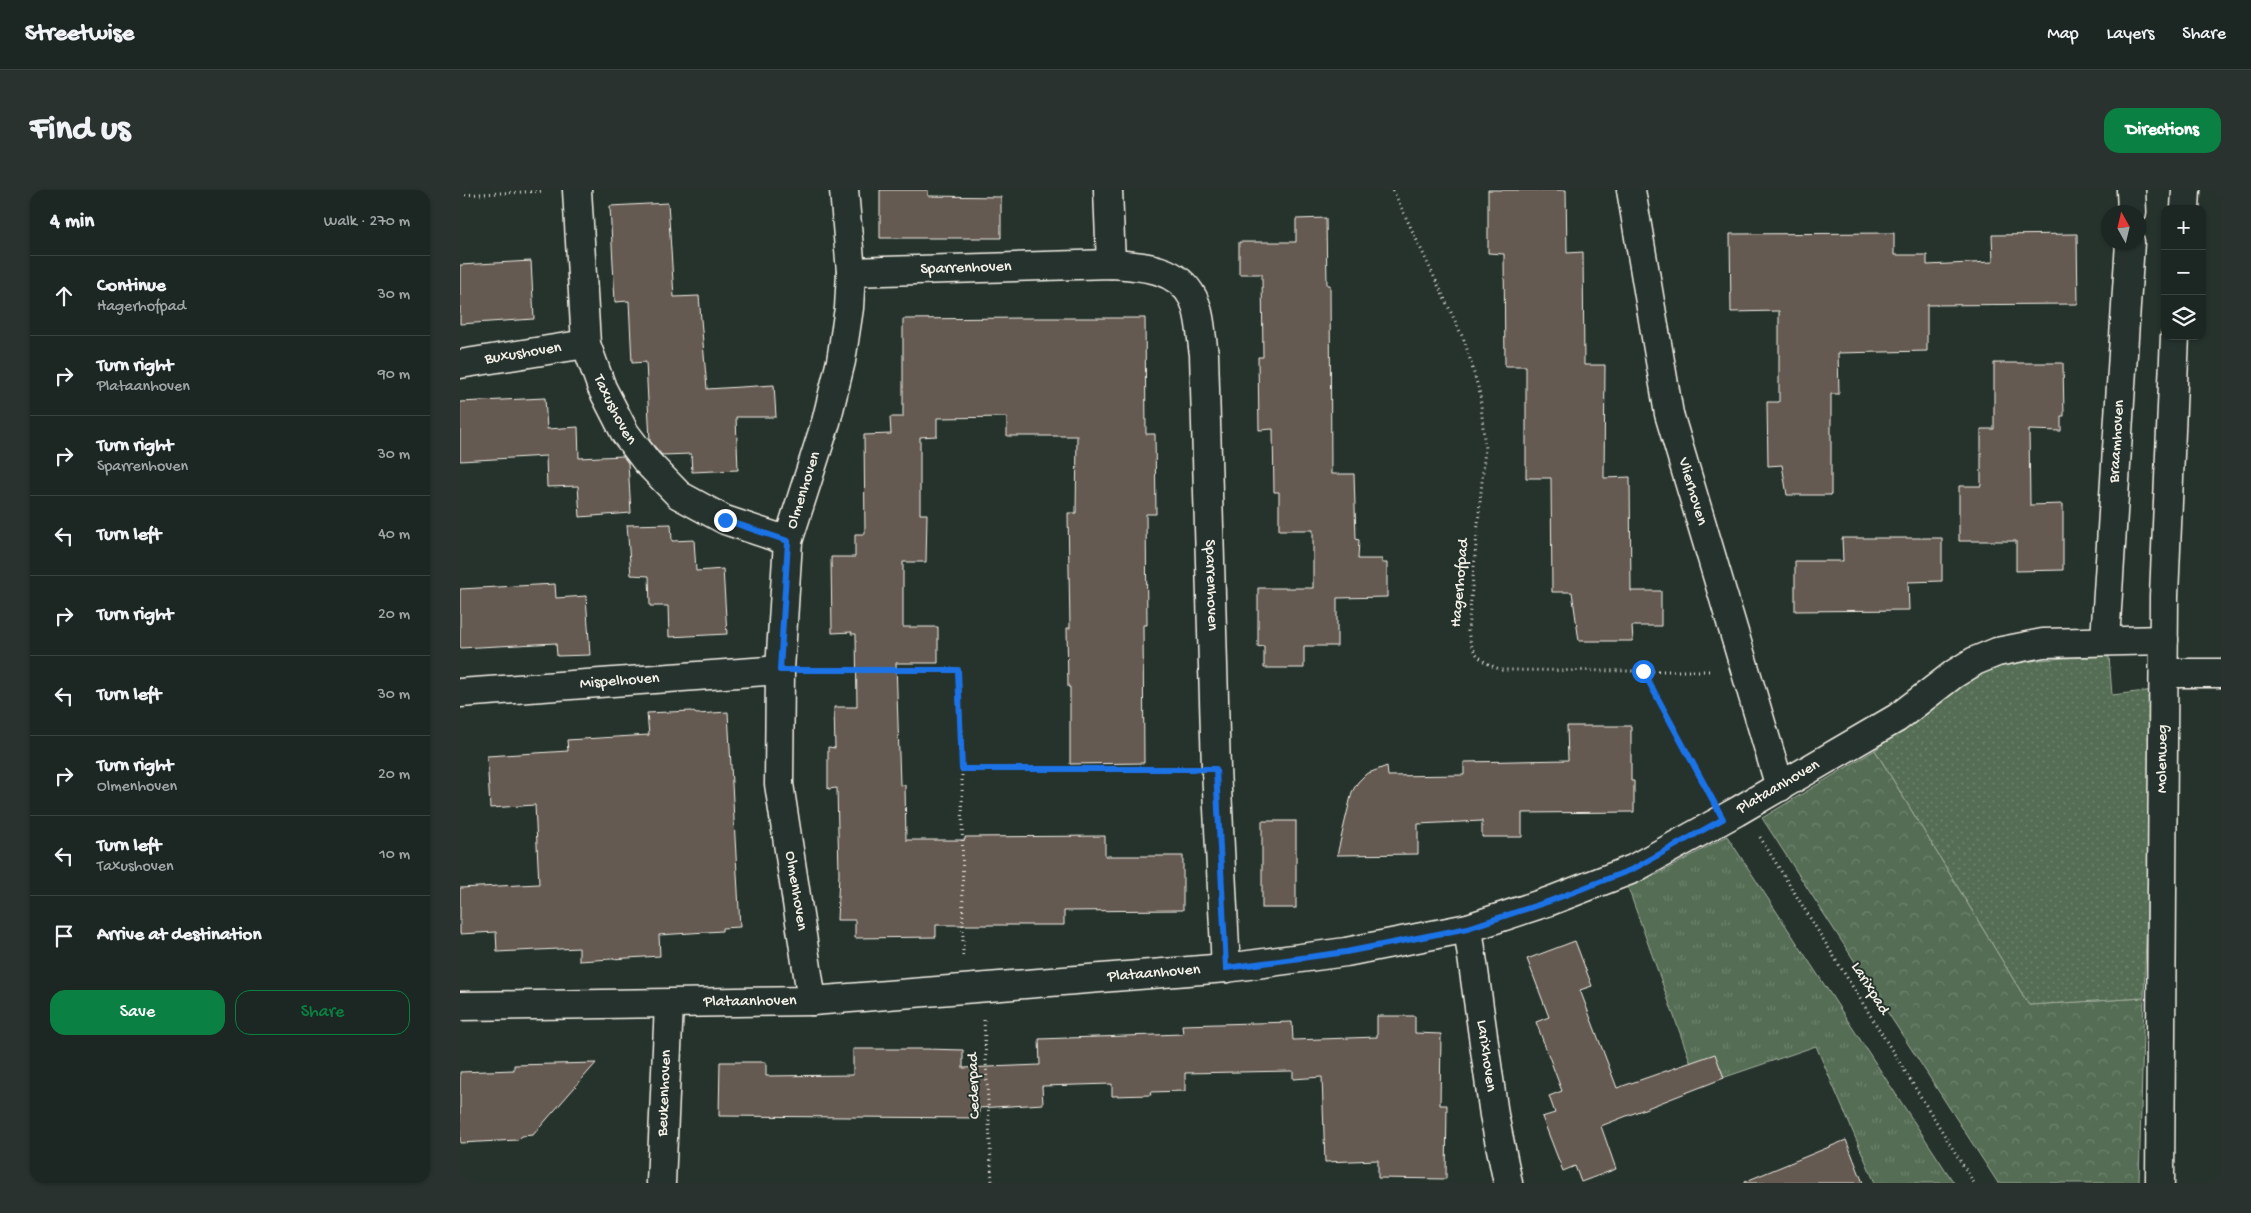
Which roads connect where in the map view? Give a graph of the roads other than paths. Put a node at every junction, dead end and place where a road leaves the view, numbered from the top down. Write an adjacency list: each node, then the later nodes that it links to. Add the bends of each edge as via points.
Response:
1 (577, 190): 13 (street, Taxushoven)
2 (844, 190): 11 (street, Olmenhoven)
3 (1108, 190): 10 (street)
4 (1631, 190): 22 (street, Vlierhoven, via 1669,414)
5 (2131, 190): 7 (street)
6 (2186, 190): 8 (street)
7 (2132, 205)
8 (2184, 205)
9 (2129, 250): 16 (street, Braamhoven)
10 (1111, 264): 11 (street, Sparrenhoven); 24 (street, Sparrenhoven, via 1146,266 1180,281 1193,298 1198,316 1204,354 1216,769)
11 (851, 272): 15 (street, Olmenhoven, via 839,369 826,422)
12 (2175, 340): 17 (street, Molenweg)
13 (586, 344): 14 (street, Buxushoven); 15 (street, Taxushoven, via 602,388 625,433 679,495 725,520)
14 (460, 364)
15 (788, 541): 18 (street, Olmenhoven)
16 (2105, 640): 17 (street, Plataanhoven); 22 (street, Plataanhoven, via 2043,643 1997,652 1976,661 1897,718)
17 (2164, 640): 19 (street, Molenweg)
18 (780, 670): 21 (street, Mispelhoven); 25 (street, Olmenhoven, via 779,784)
19 (2164, 673): 20 (street); 30 (street, Molenweg)
20 (2221, 673)
21 (460, 693)
22 (1780, 787): 23 (street, Plataanhoven, via 1633,869)
23 (1468, 928): 24 (street, Plataanhoven, via 1346,952); 29 (street, Larixhoven, via 1494,1115)
24 (1226, 968): 25 (street, Plataanhoven)
25 (812, 1001): 26 (street, Plataanhoven)
26 (669, 1004): 27 (street, Plataanhoven); 28 (street, Beukenhoven)
27 (460, 1006)
28 (661, 1183)
29 (1508, 1183)
30 (2160, 1183)

